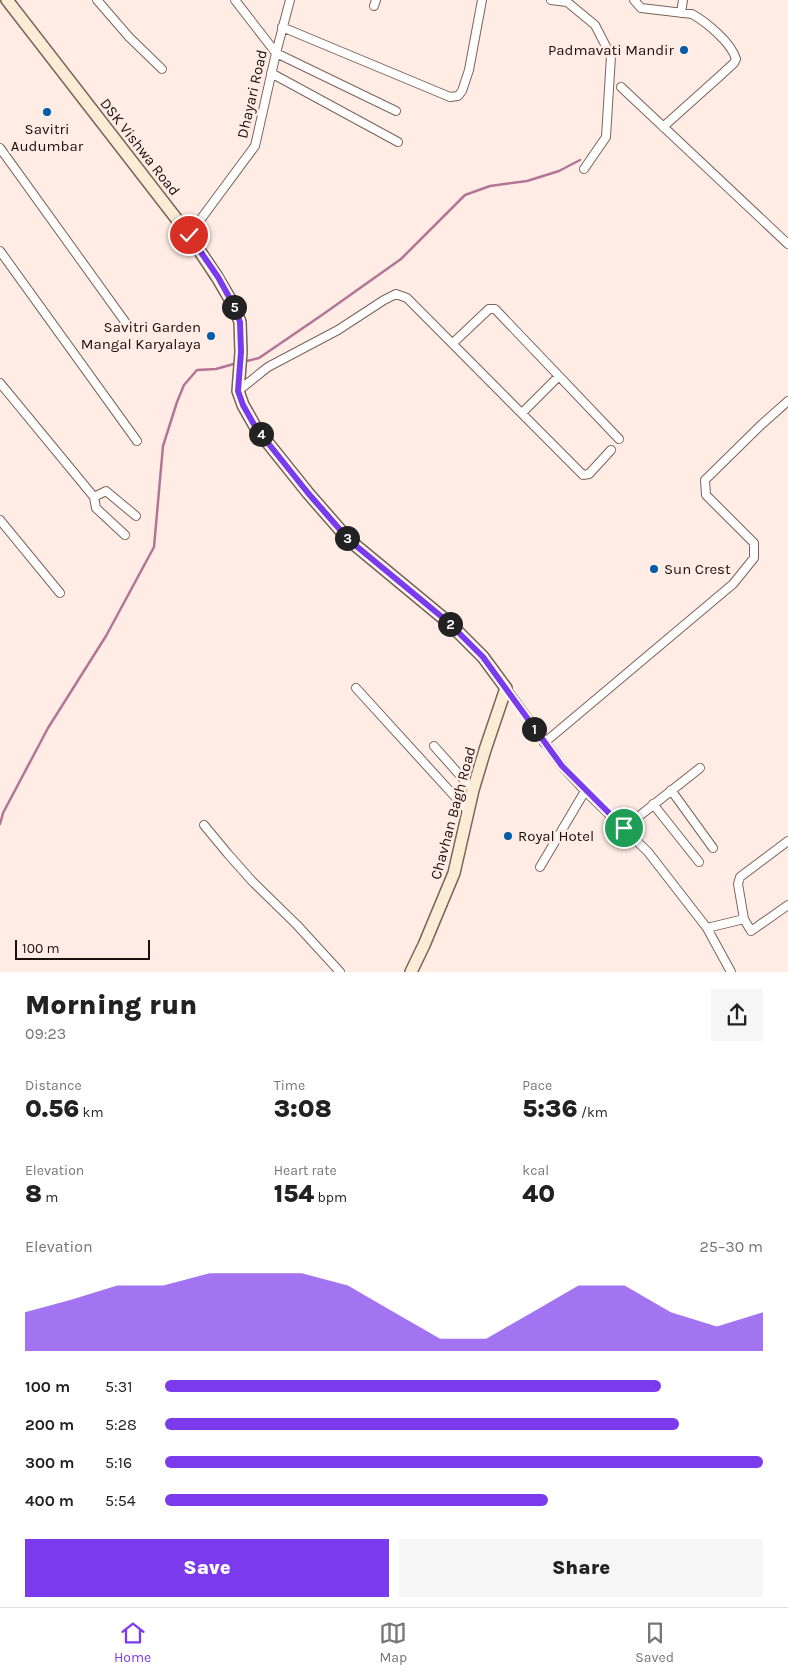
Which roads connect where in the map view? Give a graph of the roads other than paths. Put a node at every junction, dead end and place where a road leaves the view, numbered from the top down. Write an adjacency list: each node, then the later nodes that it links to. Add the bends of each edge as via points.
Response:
1 (7, 0): 20 (street, DSK Vishwa Road)
2 (97, 0): 12 (street)
3 (235, 0): 11 (street)
4 (290, 0): 10 (street, Dhayari Road)
5 (482, 0): 10 (street, via 469,70 458,96 450,97)
6 (551, 0): 19 (street, via 567,2 595,25 611,56 606,137)
7 (634, 0): 9 (street, via 641,8)
8 (683, 0): 9 (street)
9 (681, 13): 16 (street, via 692,14 708,24 736,59)
10 (282, 27): 11 (street, Dhayari Road)
11 (276, 53): 13 (street, Dhayari Road); 15 (street)
12 (162, 69)
13 (271, 73): 17 (street); 20 (street, Dhayari Road, via 255,146)
14 (621, 87): 16 (street)
15 (396, 111)
16 (663, 127): 21 (street)
17 (398, 142)
18 (0, 148): 23 (street)
19 (584, 169)
20 (189, 235): 27 (street, DSK Vishwa Road, via 218,277 240,322)
21 (788, 244)
22 (0, 251): 31 (street)
23 (126, 323)
24 (453, 343): 25 (street, via 494,308); 27 (street, via 407,298 396,294); 29 (street)
25 (559, 376): 29 (street); 30 (street)
26 (0, 383): 33 (street)
27 (238, 386): 39 (street, DSK Vishwa Road, via 243,405 256,428 330,520 349,540 448,622 483,657)
28 (788, 401): 40 (street, via 706,480 706,495 754,543 754,558 733,584)
29 (522, 414): 32 (street, via 583,475 589,474)
30 (619, 439)
31 (137, 441)
32 (611, 450)
33 (94, 497): 34 (street, via 106,491); 36 (street, via 96,508)
34 (136, 516)
35 (0, 520): 37 (street)
36 (125, 535)
37 (60, 592)
38 (356, 688): 47 (street)
39 (506, 688): 40 (street, DSK Vishwa Road); 43 (street, Chavhan Bagh Road)
40 (544, 743): 45 (street, DSK Vishwa Road)
41 (434, 746): 43 (street)
42 (700, 768): 44 (street)
43 (473, 790): 47 (street, Chavhan Bagh Road)
44 (671, 790): 46 (street); 51 (street)
45 (585, 791): 49 (street, DSK Vishwa Road); 53 (street)
46 (653, 804): 49 (street); 52 (street)
47 (468, 811): 58 (street, Chavhan Bagh Road, via 454,873)
48 (204, 825): 57 (street, via 252,881)
49 (624, 828): 56 (street, DSK Vishwa Road, via 648,852)
50 (788, 841): 55 (street, via 740,877 738,884)
51 (713, 848)
52 (699, 862)
53 (540, 867)
54 (788, 905): 55 (street, via 751,931)
55 (744, 919): 56 (street)
56 (708, 928): 59 (street, DSK Vishwa Road)
57 (340, 972)
58 (411, 972)
59 (731, 972)

